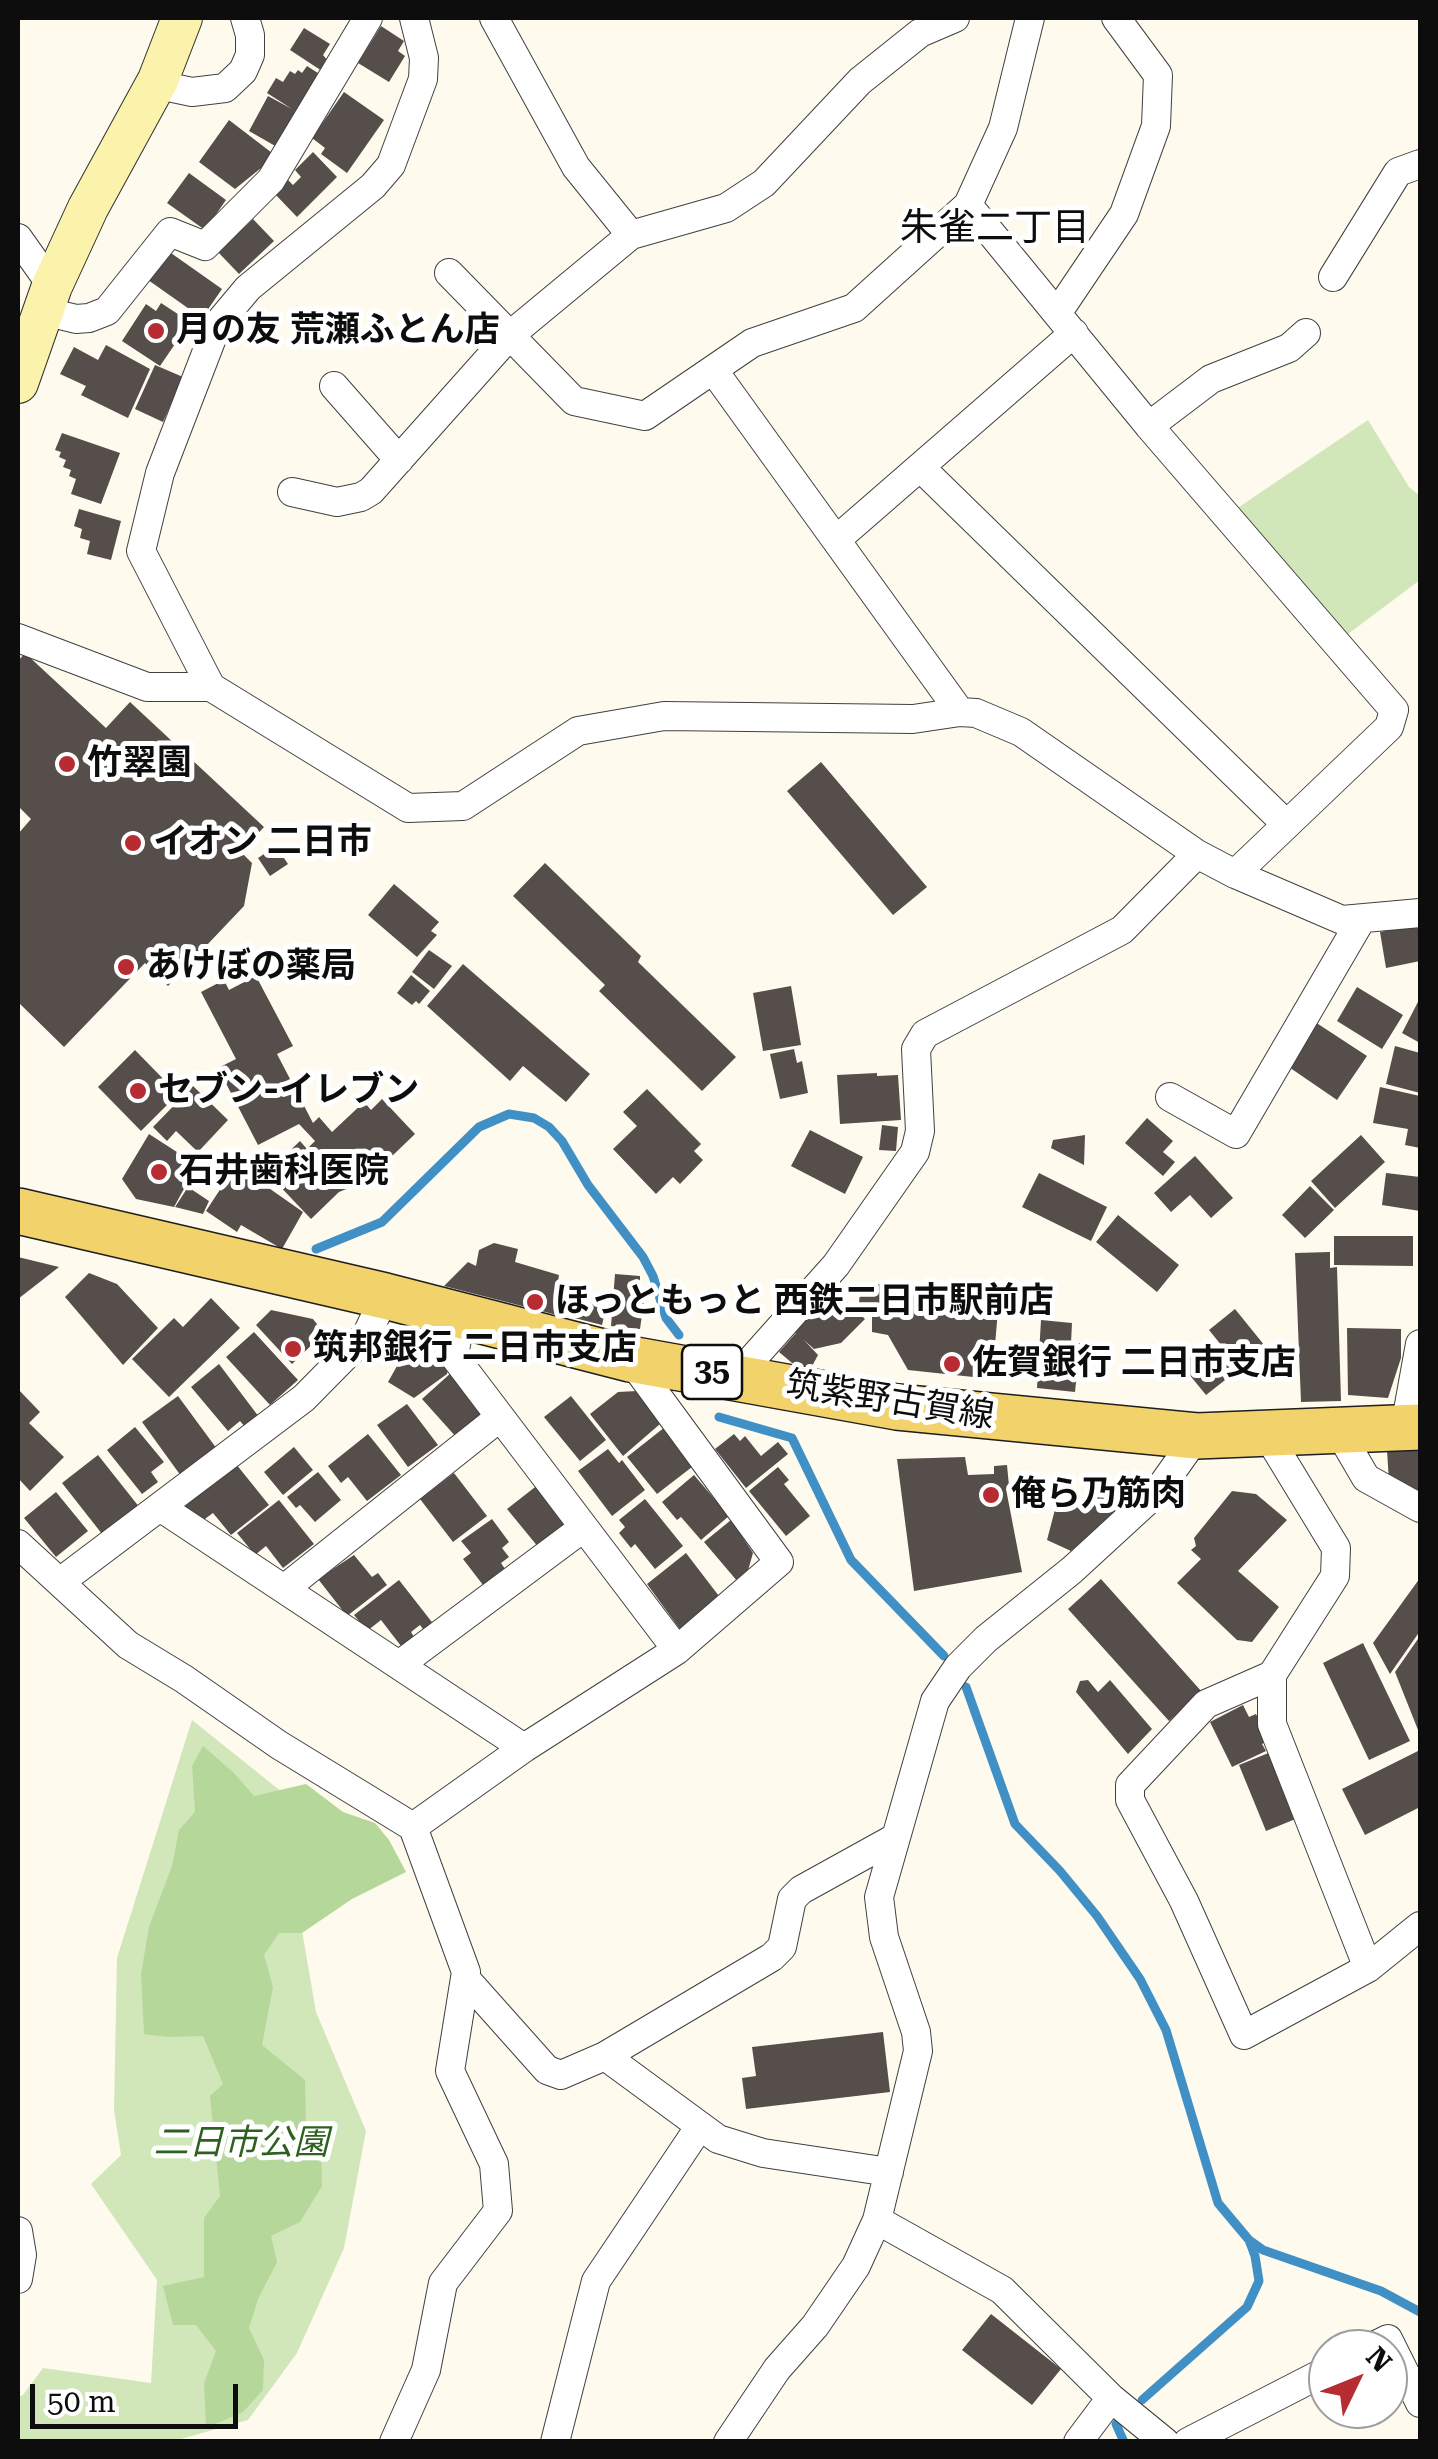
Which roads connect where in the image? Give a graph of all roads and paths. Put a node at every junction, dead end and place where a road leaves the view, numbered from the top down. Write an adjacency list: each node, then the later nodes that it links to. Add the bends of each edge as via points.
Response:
1 (182, 18): 9 (main road)
2 (245, 18): 9 (street, via 247,63 225,88 192,92)
3 (368, 18): 16 (street, via 271,180 205,246 170,232 107,311 89,318 76,319)
4 (414, 18): 29 (street, via 423,80 391,164 248,288 217,325 160,472 141,550)
5 (494, 18): 12 (street, via 576,167)
6 (955, 18): 12 (street, via 920,32 860,81 764,182 726,208)
7 (1030, 18): 11 (street, via 1003,128)
8 (1116, 18): 17 (street, via 1158,75 1156,126 1124,214)
9 (158, 80): 16 (main road)
10 (1420, 164): 15 (street, via 1398,172)
11 (968, 205): 17 (street); 20 (street, via 854,308 752,344)
12 (632, 236): 19 (street)
13 (18, 238): 16 (street)
14 (449, 273): 19 (street)
15 (1332, 276)
16 (48, 298): 21 (main road)
17 (1066, 323): 23 (street); 25 (street)
18 (1306, 333): 23 (street, via 1264,361 1211,378)
19 (508, 336): 20 (street, via 574,401 645,416); 24 (street)
20 (714, 371): 27 (street)
21 (18, 383)
22 (334, 386): 24 (street)
23 (1149, 426): 31 (street, via 1394,710 1389,727)
24 (399, 460): 26 (street, via 371,491 349,500 324,502)
25 (920, 467): 27 (street); 31 (street)
26 (292, 492)
27 (836, 540): 30 (street)
28 (18, 638): 29 (street, via 147,687)
29 (211, 687): 30 (street, via 408,808 463,806 578,732 595,728 664,716 913,720)
30 (960, 712): 32 (street, via 1020,732)
31 (1286, 824): 33 (street)
32 (1197, 854): 33 (street); 42 (street, via 1122,930 925,1034 916,1050 915,1152 836,1265)
33 (1235, 874): 35 (street, via 1342,920)
34 (1420, 913): 35 (street)
35 (1361, 920): 36 (street, via 1236,1134)
36 (1170, 1097)
37 (18, 1211): 38 (main road, 筑紫野古賀線 / 35)
38 (384, 1296): 39 (main road, 筑紫野古賀線 / 35); 48 (street, via 368,1334 304,1398)
39 (461, 1316): 41 (main road, 筑紫野古賀線 / 35); 43 (street, via 454,1356)
40 (1420, 1344): 44 (street)
41 (630, 1359): 42 (main road, 筑紫野古賀線 / 35); 54 (street, via 779,1562)
42 (736, 1376): 47 (main road, 筑紫野古賀線 / 35, via 897,1408)
43 (500, 1417): 50 (street); 53 (street)
44 (1412, 1427): 45 (main road, 筑紫野古賀線 / 35)
45 (1338, 1430): 46 (main road, 筑紫野古賀線 / 35); 49 (street, via 1366,1478)
46 (1266, 1433): 47 (main road, 筑紫野古賀線 / 35); 56 (street, via 1336,1548 1338,1563)
47 (1197, 1436): 59 (street, via 1158,1491 958,1668 935,1702)
48 (160, 1507): 52 (street); 53 (street)
49 (1420, 1508)
50 (583, 1528): 54 (street); 55 (street)
51 (18, 1544): 52 (street)
52 (60, 1582): 58 (street, via 128,1645)
53 (284, 1589): 55 (street)
54 (677, 1650): 57 (street)
55 (399, 1665): 57 (street)
56 (1272, 1675): 61 (street, via 1272,1724); 61 (street, via 1206,1704 1130,1784 1130,1800 1244,2035)
57 (524, 1748): 58 (street)
58 (413, 1827): 62 (street)
59 (895, 1838): 63 (street, via 801,1890 792,1899 782,1947 772,1956); 65 (street, via 879,1914 918,2051)
60 (1420, 1926): 61 (street)
61 (1368, 1968)
62 (465, 1978): 63 (street, via 547,2070 560,2075); 73 (street, via 450,2071 494,2164 498,2211 443,2284 426,2370)
63 (605, 2056): 64 (street)
64 (700, 2126): 65 (street, via 745,2149); 74 (street, via 596,2281)
65 (889, 2172): 66 (street)
66 (877, 2220): 71 (street, via 1002,2290); 75 (street, via 856,2266)
67 (18, 2231): 68 (street)
68 (18, 2279)
69 (1408, 2379): 72 (street)
70 (1308, 2380): 78 (street)
71 (1112, 2398): 76 (street); 77 (street)
72 (1420, 2403)
73 (394, 2442)
74 (555, 2442)
75 (728, 2442)
76 (1078, 2442)
77 (1164, 2442)
78 (1188, 2442)

